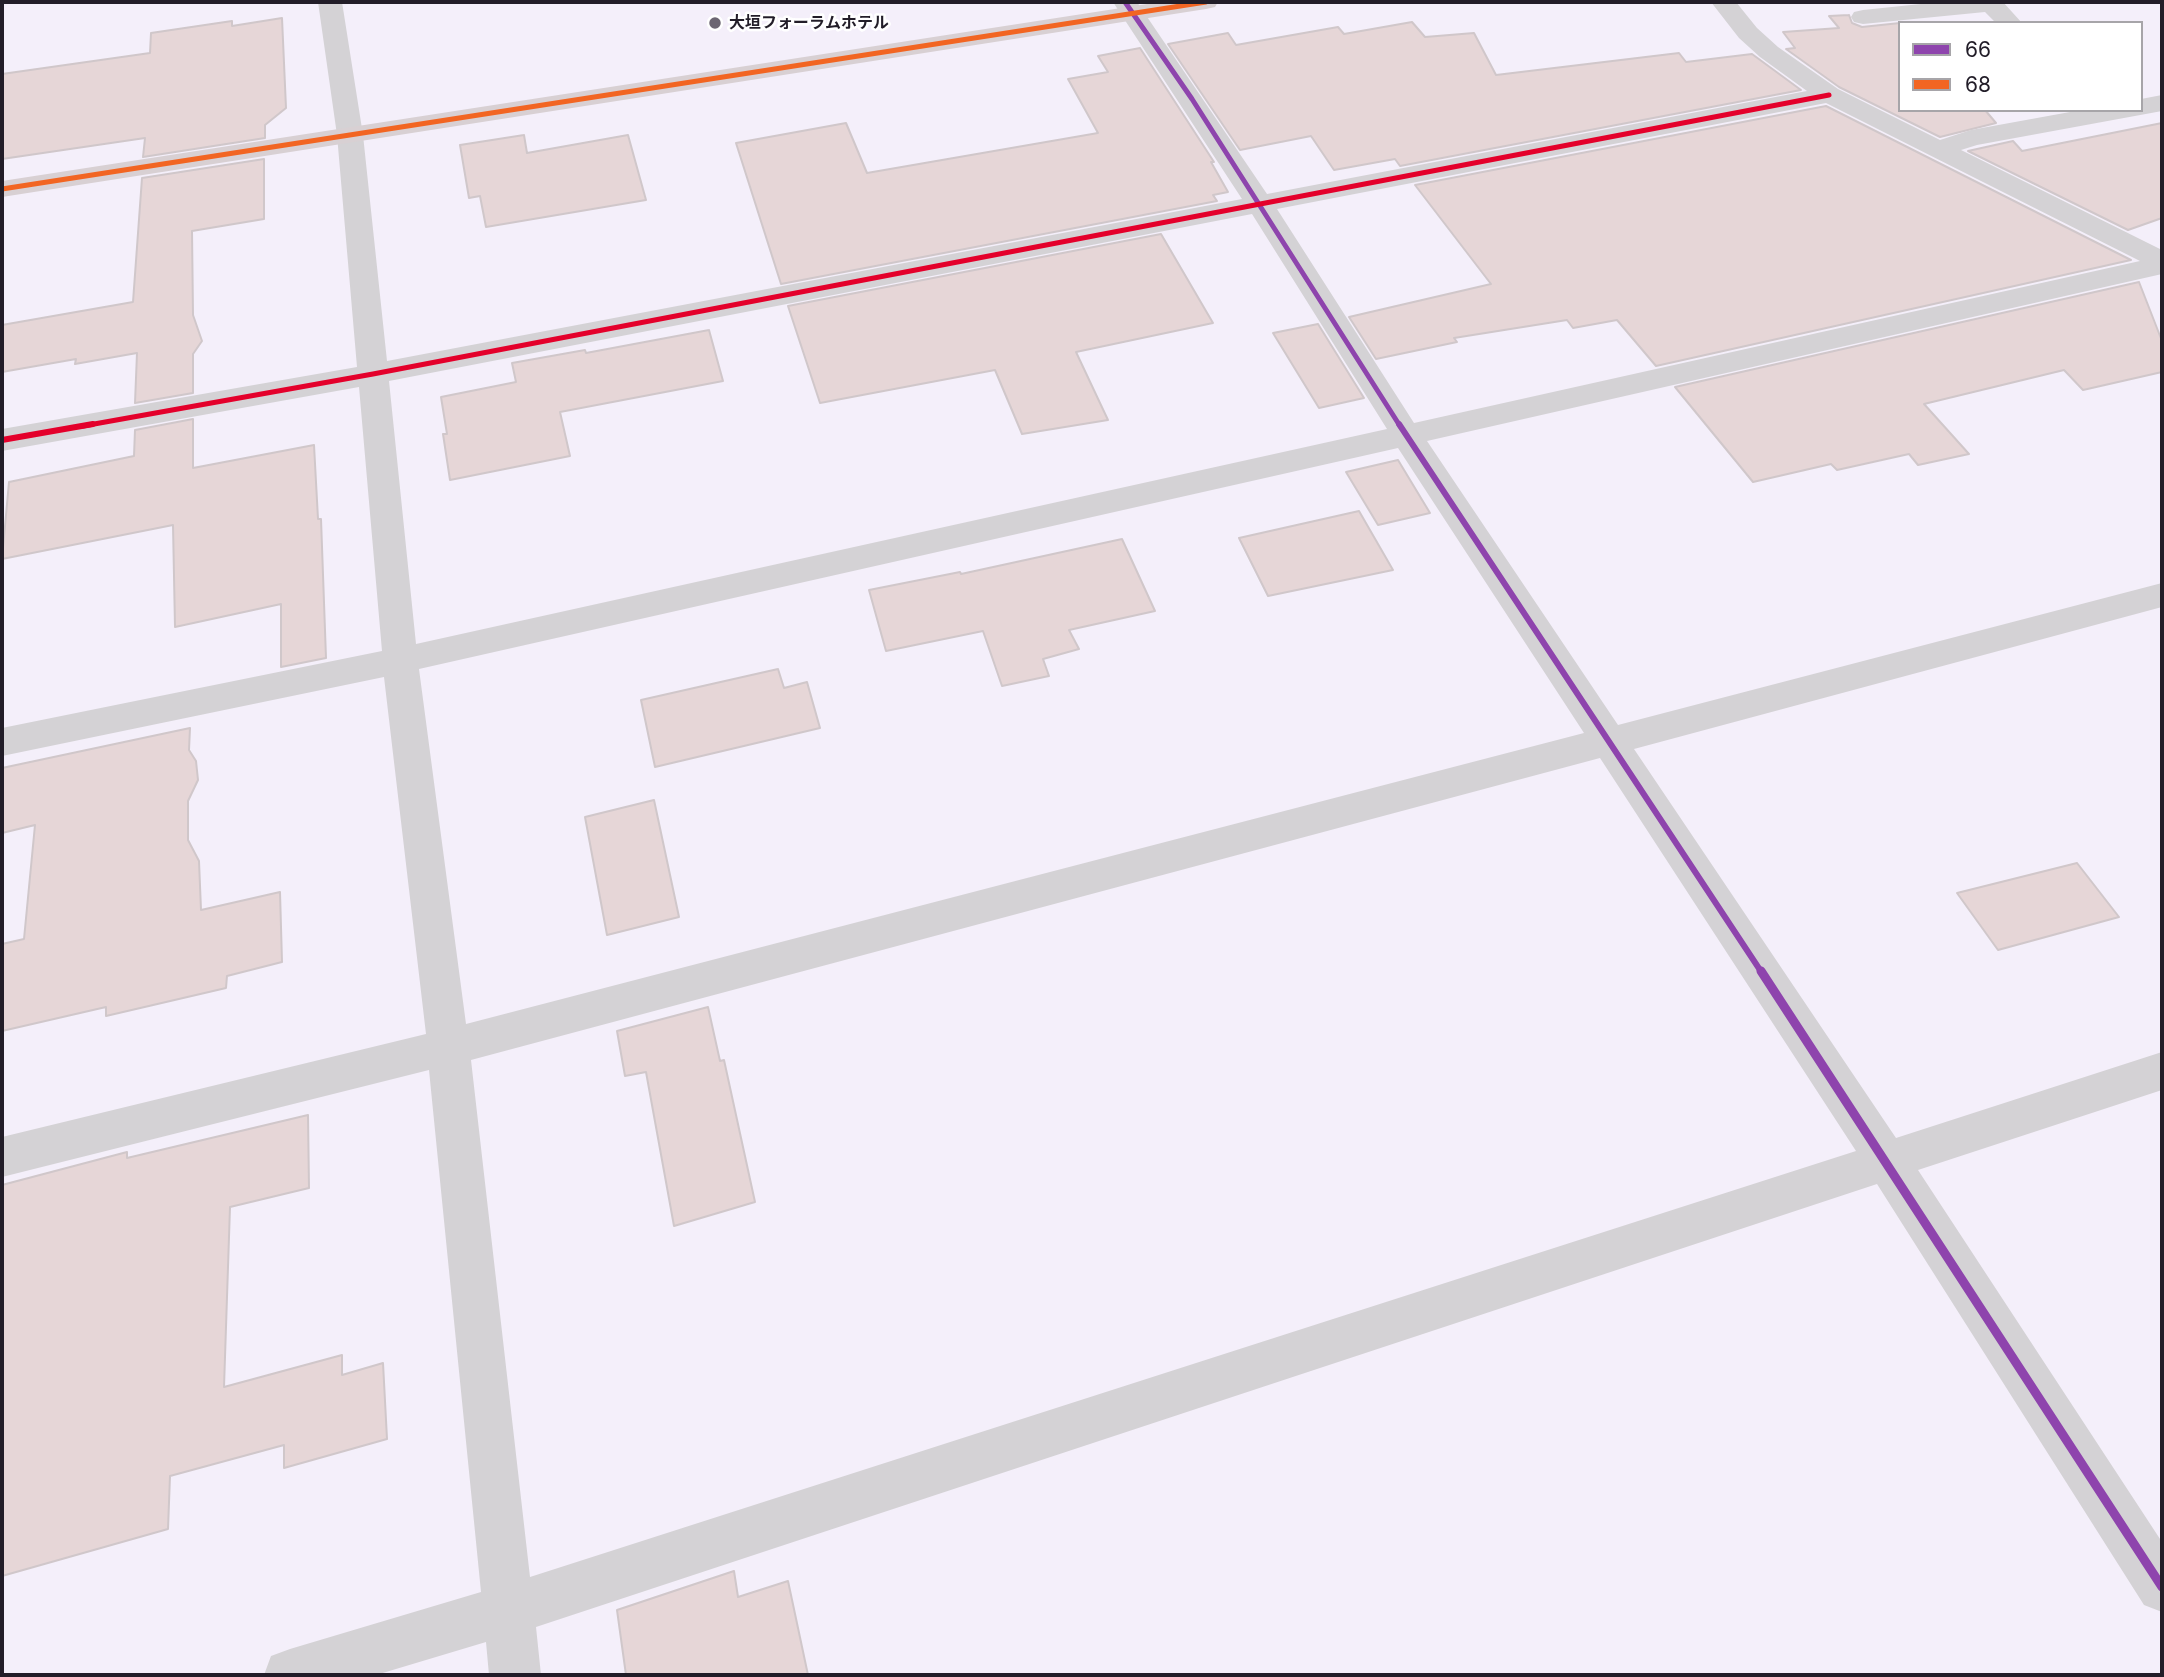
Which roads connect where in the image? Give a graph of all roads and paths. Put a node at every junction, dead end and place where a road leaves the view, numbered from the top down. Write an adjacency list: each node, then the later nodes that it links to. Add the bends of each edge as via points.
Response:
1 (330, 2): 12 (street)
2 (1206, 2): 5 (main road)
3 (1723, 2): 8 (street, via 1769,52)
4 (1990, 3): 6 (street); 7 (street)
5 (1129, 7): 12 (main road); 15 (street)
6 (1863, 17)
7 (2008, 21)
8 (1829, 95): 13 (street); 15 (street)
9 (2162, 103): 10 (street)
10 (2143, 107)
11 (2111, 112): 13 (street, via 1972,138)
12 (350, 135): 14 (main road); 17 (street)
13 (1937, 150): 16 (street)
14 (2, 189)
15 (1258, 205): 17 (street); 18 (street)
16 (2162, 263): 18 (street)
17 (373, 374): 19 (street); 21 (street)
18 (1407, 436): 21 (street); 22 (street)
19 (2, 440)
20 (2162, 595): 22 (street)
21 (400, 659): 23 (street); 24 (street)
22 (1608, 741): 24 (street); 27 (street)
23 (2, 742)
24 (448, 1046): 26 (street); 29 (street)
25 (2162, 1071): 27 (street)
26 (2, 1157)
27 (1887, 1161): 28 (street); 29 (street)
28 (2162, 1587)
29 (508, 1610): 30 (street); 31 (street)
30 (290, 1675)
31 (515, 1675)

